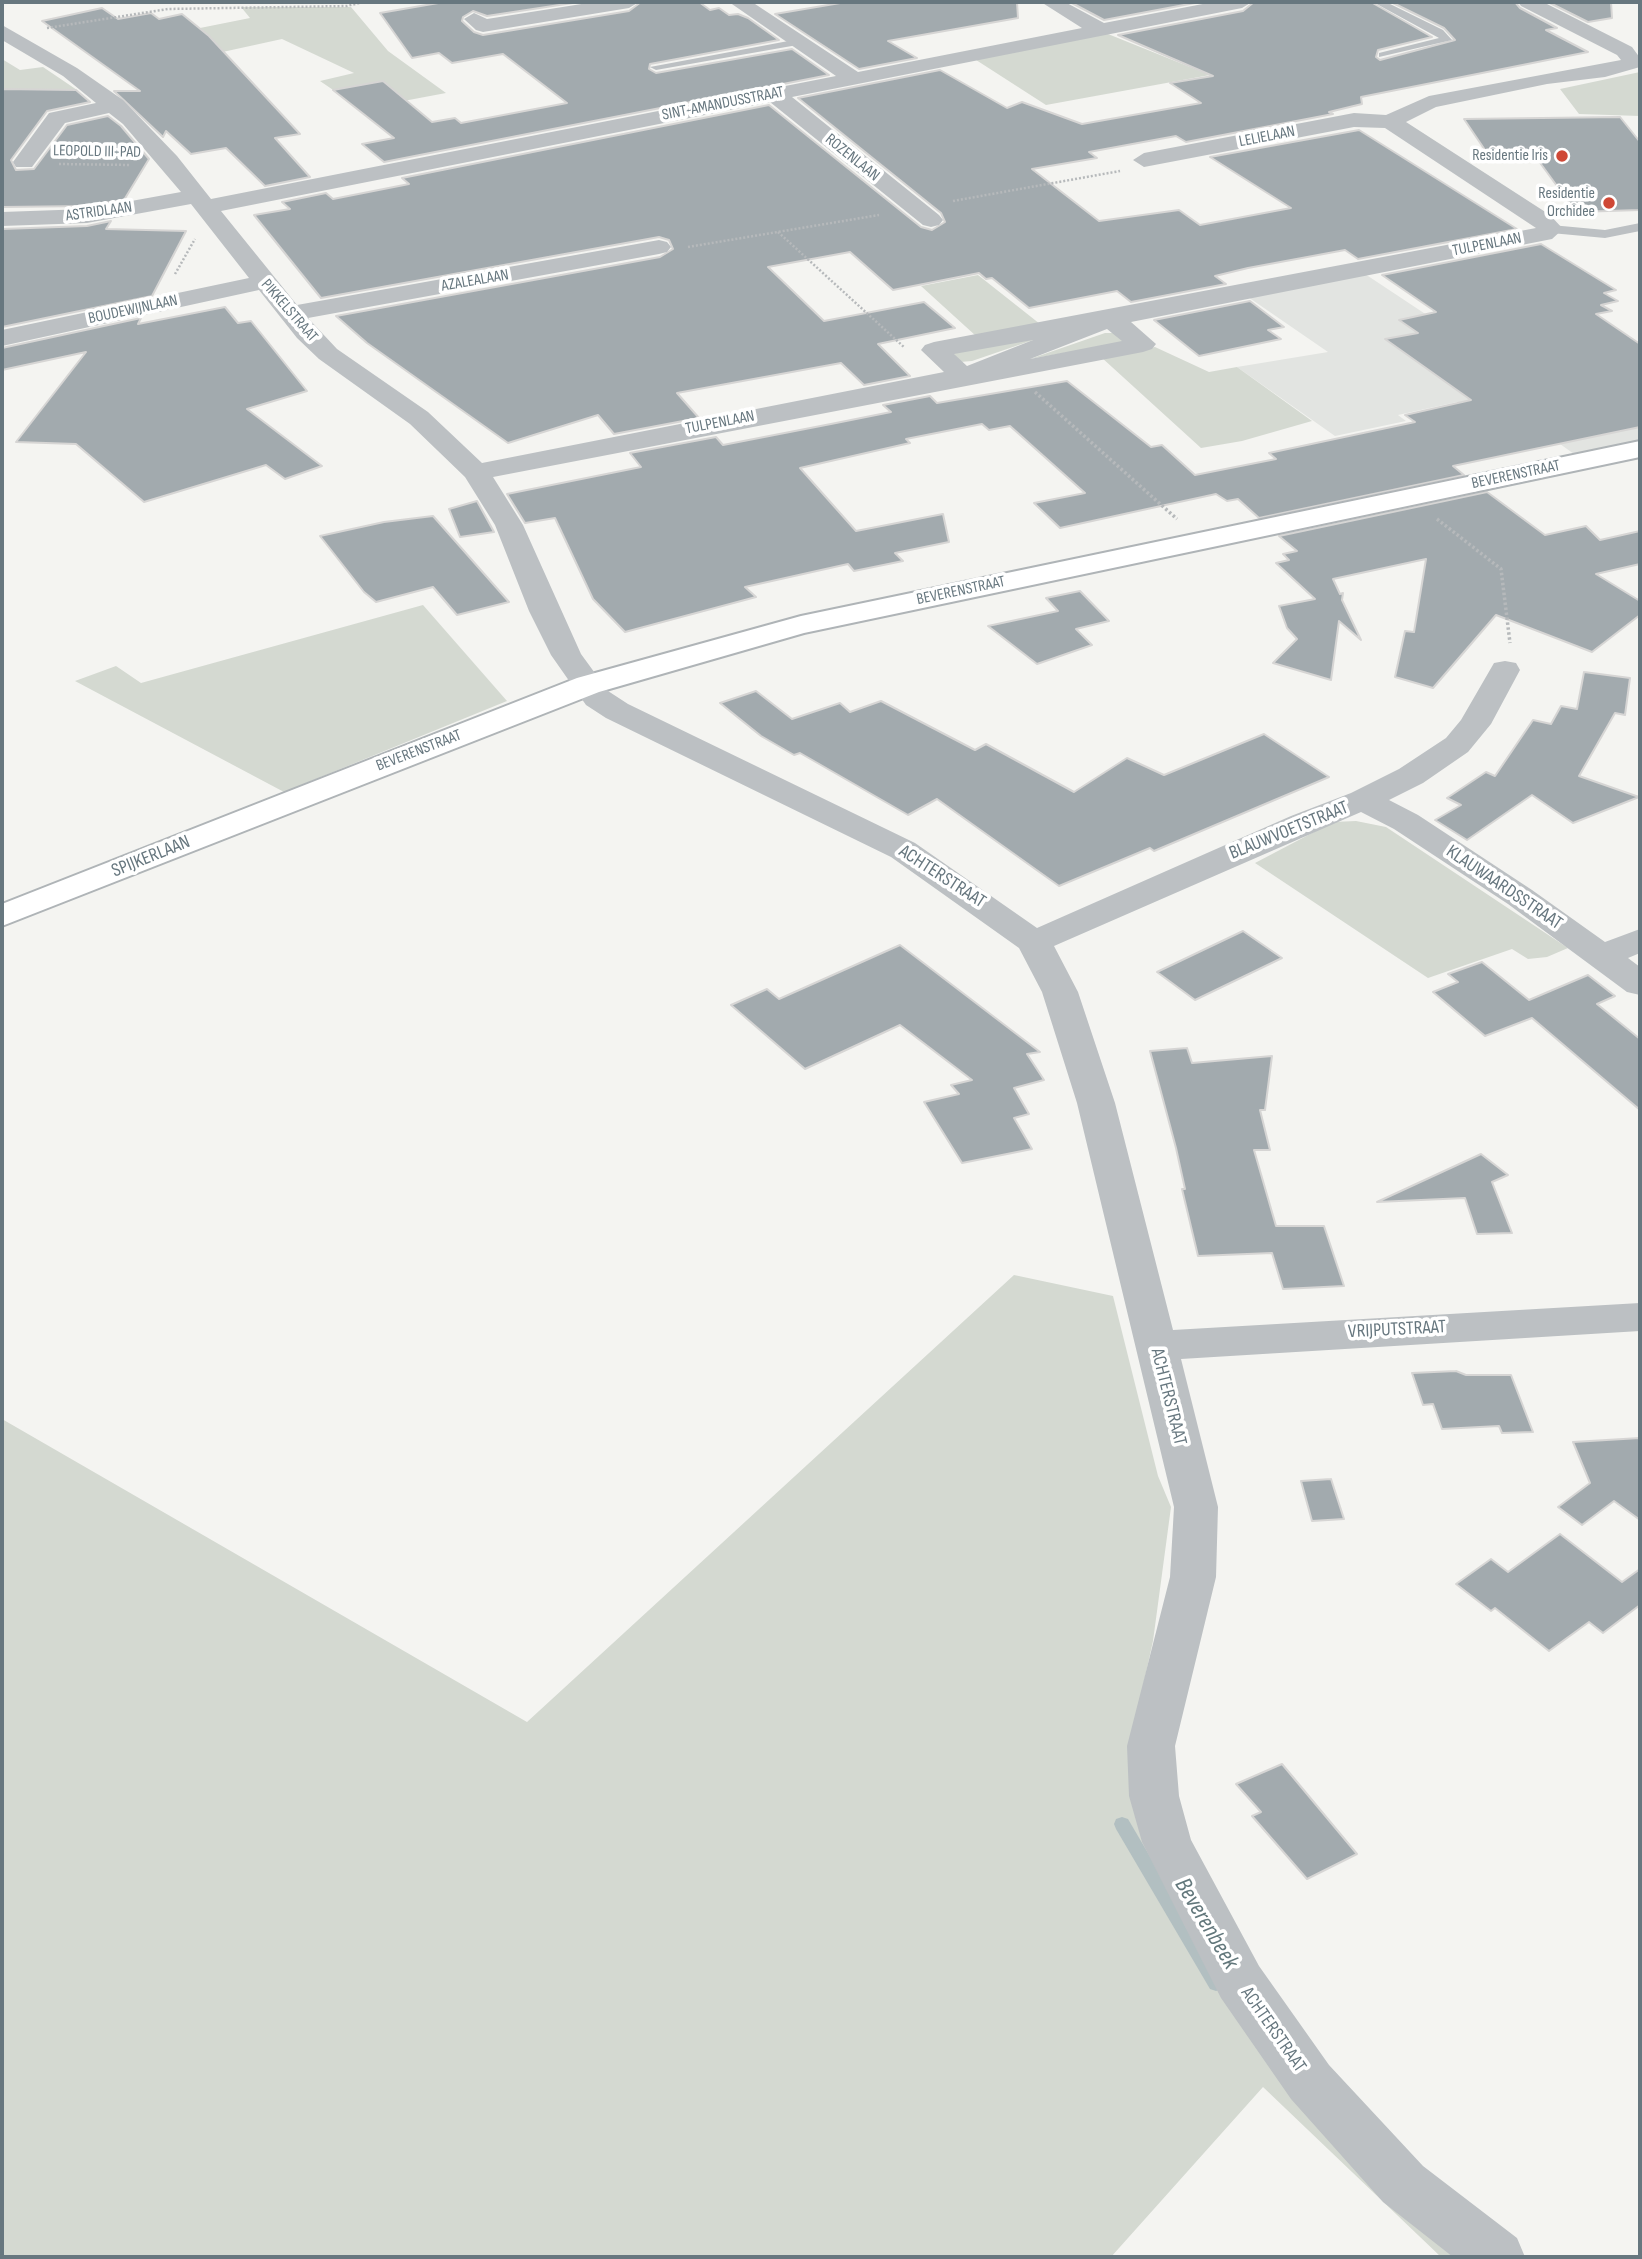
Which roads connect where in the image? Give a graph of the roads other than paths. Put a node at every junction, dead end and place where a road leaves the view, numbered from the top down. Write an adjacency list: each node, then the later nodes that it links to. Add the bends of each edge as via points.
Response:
1 (629, 2): 7 (street, via 483,26)
2 (739, 2): 10 (street)
3 (1051, 2): 8 (street)
4 (1242, 2): 8 (street, SINT-AMANDUSSTRAAT)
5 (1378, 2): 11 (lane, via 1439,32 1446,40)
6 (1528, 2): 16 (street, via 1625,51 1633,63 1429,102)
7 (474, 19)
8 (1099, 29): 13 (street, SINT-AMANDUSSTRAAT)
9 (5, 32): 15 (street, PIKKELSTRAAT)
10 (799, 42): 12 (lane); 13 (street)
11 (1383, 55)
12 (656, 67)
13 (852, 77): 14 (street, SINT-AMANDUSSTRAAT)
14 (774, 94): 19 (street, SINT-AMANDUSSTRAAT); 20 (street, ROZENLAAN)
15 (115, 105): 18 (street, via 57,118); 19 (street, PIKKELSTRAAT, via 169,161)
16 (1390, 122): 17 (street, LELIELAAN, via 1354,120); 23 (street, TULPENLAAN)
17 (1144, 160)
18 (24, 162)
19 (203, 206): 21 (street, ASTRIDLAAN); 25 (street, PIKKELSTRAAT)
20 (923, 214)
21 (2, 219)
22 (1640, 228): 23 (lane, via 1605,234)
23 (1551, 229): 27 (street, TULPENLAAN)
24 (659, 247): 26 (street, AZALEALAAN)
25 (264, 282): 26 (street, PIKKELSTRAAT); 28 (street, BOUDEWIJNLAAN)
26 (290, 314): 31 (street, PIKKELSTRAAT, via 328,354 419,418)
27 (1110, 319): 29 (street, TULPENLAAN); 29 (street, TULPENLAAN, via 934,350); 29 (street, TULPENLAAN, via 1143,344)
28 (2, 338)
29 (964, 376): 31 (street, TULPENLAAN)
30 (1640, 449): 33 (street, BEVERENSTRAAT, via 801,625)
31 (477, 472): 33 (street, PIKKELSTRAAT, via 509,525 566,655)
32 (1505, 670): 35 (street, BLAUWVOETSTRAAT, via 1475,724 1457,745 1411,776)
33 (588, 685): 34 (street, BEVERENSTRAAT); 38 (street, ACHTERSTRAAT, via 597,698 617,711 904,850)
34 (301, 797): 36 (street, SPIJKERLAAN)
35 (1363, 800): 38 (street, BLAUWVOETSTRAAT); 39 (street, KLAUWAARDSSTRAAT, via 1418,830)
36 (2, 916)
37 (1640, 940): 39 (street)
38 (1034, 942): 42 (street, ACHTERSTRAAT, via 1060,992 1096,1103)
39 (1603, 956): 40 (street, KLAUWAARDSSTRAAT)
40 (1640, 984)
41 (1640, 1317): 42 (street, VRIJPUTSTRAAT)
42 (1155, 1346): 43 (street, ACHTERSTRAAT, via 1196,1507 1193,1577 1151,1746 1154,1796 1167,1842 1240,1982 1310,2082 1403,2184)
43 (1497, 2257)

